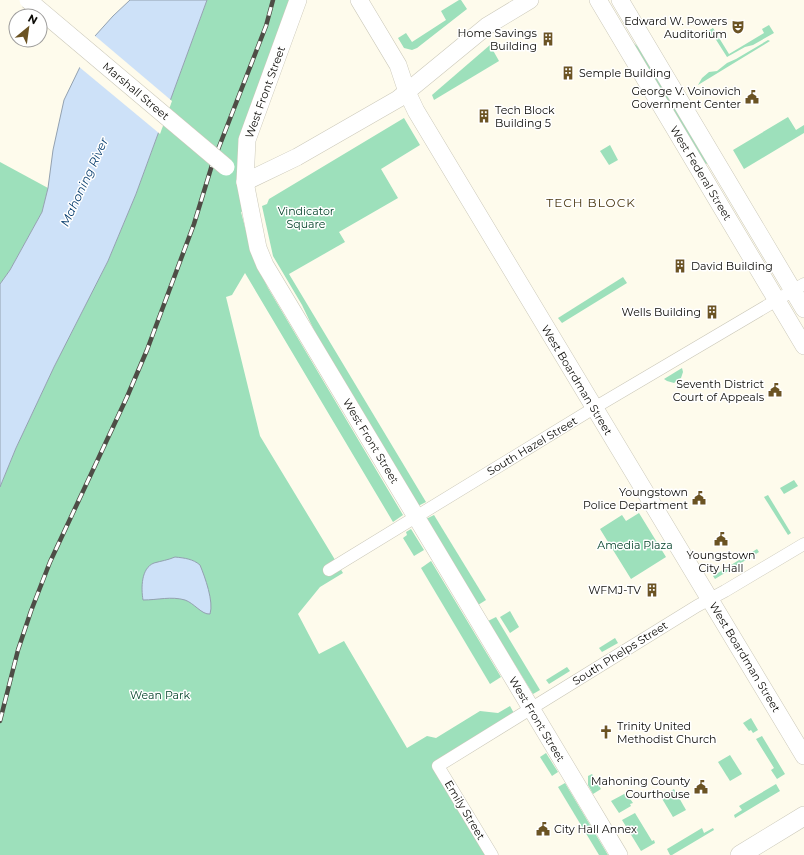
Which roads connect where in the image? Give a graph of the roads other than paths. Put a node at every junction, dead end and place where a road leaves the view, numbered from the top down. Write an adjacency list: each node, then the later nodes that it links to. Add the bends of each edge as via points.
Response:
1 (28, 0): 8 (street, Marshall Street, bridge)
2 (298, 0): 8 (street, West Front Street, via 247,140)
3 (359, 0): 7 (street, West Boardman Street, via 398,65)
4 (530, 0): 7 (street, via 487,26)
5 (598, 0): 10 (street, West Federal Street)
6 (620, 0): 9 (street, West Federal Street)
7 (407, 92): 8 (street, via 398,100 297,157); 13 (street, West Boardman Street)
8 (245, 182): 14 (street, West Front Street, via 258,248 265,265)
9 (798, 287): 10 (street, South Hazel Street); 11 (street, West Federal Street)
10 (777, 300): 12 (street, West Federal Street); 13 (street, South Hazel Street)
11 (804, 309)
12 (804, 346)
13 (594, 408): 14 (street, South Hazel Street); 17 (street, West Boardman Street)
14 (416, 517): 16 (street, South Hazel Street); 18 (street, West Front Street)
15 (804, 544): 17 (street, South Phelps Street)
16 (329, 570)
17 (709, 598): 18 (street, South Phelps Street); 19 (street, West Boardman Street)
18 (531, 708): 20 (street, South Phelps Street); 23 (street, West Front Street)
19 (804, 756)
20 (438, 766): 22 (street, Emily Street)
21 (804, 816): 24 (main road)
22 (492, 855)
23 (619, 855)
24 (740, 855)

